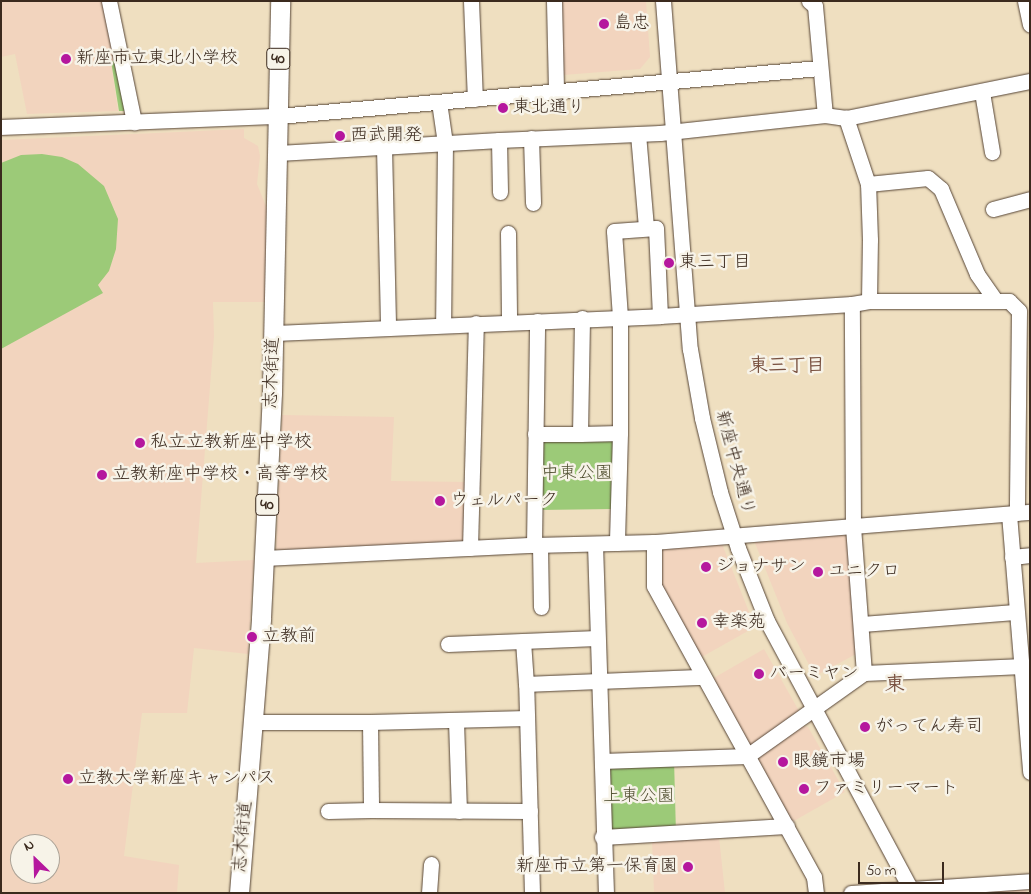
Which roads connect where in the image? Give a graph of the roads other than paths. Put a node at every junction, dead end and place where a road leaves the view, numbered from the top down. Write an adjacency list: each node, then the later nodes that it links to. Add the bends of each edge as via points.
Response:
1 (109, 1): 19 (street)
2 (280, 1): 17 (main road, 志木街道 / 40)
3 (472, 1): 14 (street)
4 (554, 1): 12 (street)
5 (663, 1): 10 (street, 新座中央通り)
6 (809, 1): 9 (street, via 815,6)
7 (1025, 1): 8 (street)
8 (1030, 24)
9 (820, 68): 10 (street); 16 (street)
10 (669, 81): 12 (street); 21 (street, 新座中央通り)
11 (1030, 82): 13 (street)
12 (556, 92): 14 (street)
13 (982, 92): 18 (street); 27 (street)
14 (475, 99): 15 (street)
15 (439, 102): 17 (street); 25 (street)
16 (825, 115): 18 (street); 21 (street)
17 (278, 116): 19 (street); 28 (main road, 志木街道 / 40)
18 (846, 118): 29 (street)
19 (134, 122): 20 (street)
20 (1, 127)
21 (672, 131): 22 (street); 39 (street, 新座中央通り)
22 (638, 134): 23 (street); 34 (street)
23 (530, 138): 24 (street); 32 (street)
24 (499, 140): 25 (street); 30 (street)
25 (445, 143): 26 (street); 46 (street)
26 (384, 147): 28 (street); 47 (street)
27 (992, 152)
28 (278, 153): 48 (main road, 志木街道 / 40)
29 (868, 184): 36 (street, via 928,178 941,189 978,274); 37 (street)
30 (500, 192)
31 (1030, 199): 33 (street)
32 (533, 203)
33 (993, 209)
34 (646, 228): 40 (street, via 656,228); 41 (street, via 614,230)
35 (508, 232): 44 (street)
36 (995, 300): 37 (street); 52 (street, via 1009,301 1019,311)
37 (869, 301): 38 (street)
38 (852, 304): 39 (street); 53 (street)
39 (687, 313): 40 (street); 54 (street, 新座中央通り, via 702,418)
40 (660, 316): 41 (street)
41 (620, 317): 42 (street); 51 (street)
42 (582, 318): 43 (street); 50 (street)
43 (537, 320): 44 (street); 49 (street)
44 (509, 321): 45 (street)
45 (476, 323): 46 (street); 59 (street)
46 (444, 324): 47 (street)
47 (388, 328): 48 (street)
48 (274, 332): 62 (main road, 志木街道 / 40)
49 (535, 434): 50 (street); 58 (street)
50 (580, 434): 51 (street)
51 (620, 434): 56 (street)
52 (1019, 513): 53 (street); 61 (street)
53 (853, 526): 54 (street); 65 (street)
54 (734, 536): 55 (street); 74 (street, 新座中央通り, via 767,622)
55 (654, 542): 56 (street); 71 (street, via 654,586)
56 (617, 543): 57 (street)
57 (595, 544): 58 (street); 66 (street)
58 (537, 545): 59 (street); 63 (street)
59 (470, 548): 62 (street)
60 (1030, 555): 61 (street)
61 (1012, 556): 64 (street)
62 (264, 558): 77 (main road, 志木街道 / 40)
63 (541, 607)
64 (1016, 612): 65 (street); 69 (street)
65 (862, 624): 70 (street)
66 (597, 638): 67 (street); 72 (street)
67 (523, 641): 68 (street); 73 (street)
68 (448, 644)
69 (1023, 666): 70 (street); 81 (street)
70 (864, 673): 74 (street)
71 (703, 677): 72 (street); 79 (street)
72 (598, 682): 73 (street); 80 (street)
73 (526, 684): 75 (street)
74 (815, 710): 79 (street); 90 (street, 新座中央通り)
75 (527, 718): 76 (street); 85 (street)
76 (456, 721): 78 (street); 84 (street)
77 (254, 722): 78 (street); 91 (main road, 志木街道 / 40)
78 (370, 722): 82 (street)
79 (747, 756): 80 (street); 86 (street)
80 (602, 761): 87 (street)
81 (1030, 772)
82 (371, 810): 83 (street); 84 (street)
83 (328, 811)
84 (459, 811): 85 (street)
85 (530, 811): 93 (street)
86 (787, 826): 87 (street); 95 (street, via 814,877)
87 (602, 837): 94 (street)
88 (431, 864): 92 (street)
89 (1030, 882): 90 (street)
90 (912, 891): 96 (street)
91 (239, 893)
92 (429, 893)
93 (532, 893)
94 (606, 893)
95 (816, 893)
96 (851, 893)

